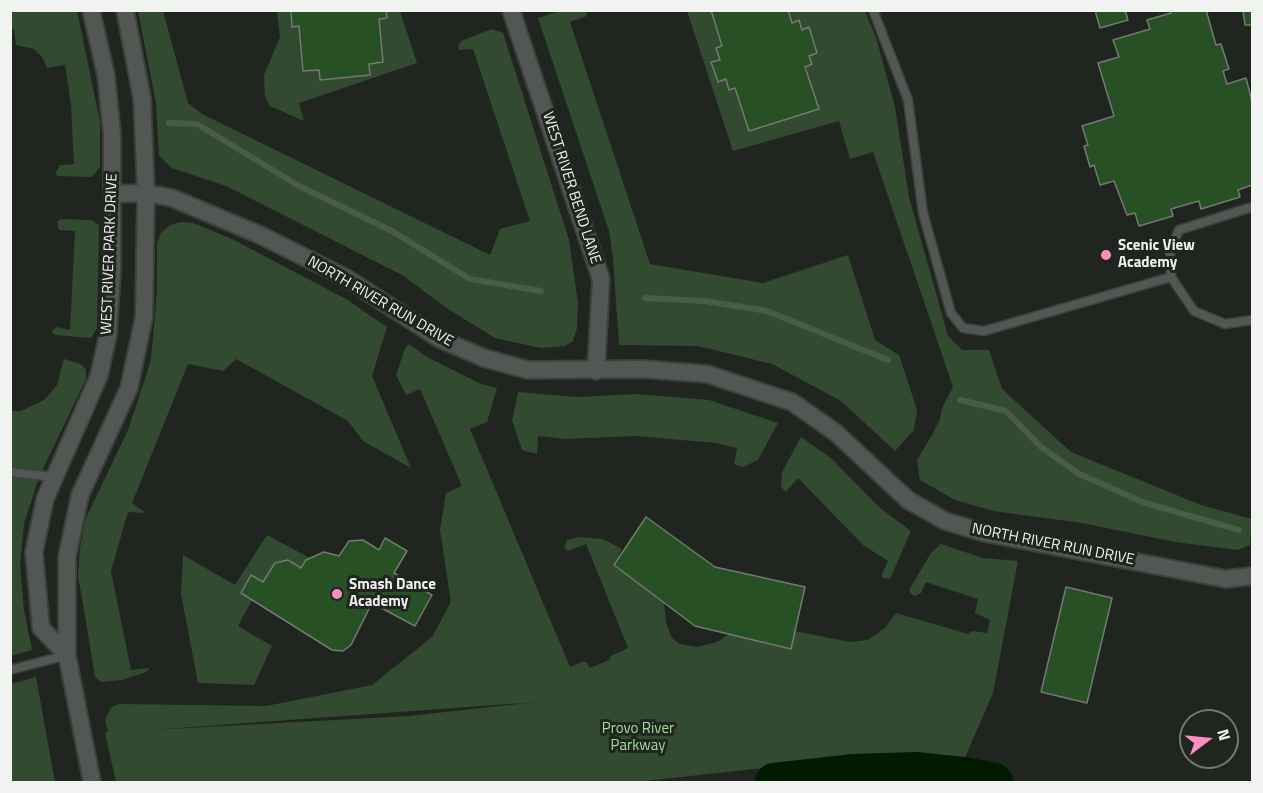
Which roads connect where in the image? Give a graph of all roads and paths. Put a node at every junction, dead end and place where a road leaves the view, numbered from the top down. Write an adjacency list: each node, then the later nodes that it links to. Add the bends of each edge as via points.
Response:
1 (91, 10): 6 (street, WEST RIVER PARK DRIVE, via 105,75 112,134)
2 (125, 10): 5 (street, via 142,98)
3 (511, 10): 10 (street, WEST RIVER BEND LANE, via 601,279)
4 (873, 10): 8 (lane, via 908,100 923,213 951,313 963,328 984,331)
5 (146, 193): 6 (street, NORTH RIVER RUN DRIVE); 10 (street, NORTH RIVER RUN DRIVE, via 172,198 261,235 346,278 440,339 484,358 528,370); 14 (street, via 144,317 138,353 129,388 80,495 72,526 67,557)
6 (113, 194): 12 (street, WEST RIVER PARK DRIVE, via 111,306 105,355 86,409)
7 (1252, 207): 8 (lane, via 1179,230 1170,252)
8 (1171, 277): 9 (lane, via 1194,311 1225,324)
9 (1252, 320)
10 (596, 371): 13 (street, NORTH RIVER RUN DRIVE, via 642,369 707,374 792,402 835,432 908,500 945,521 985,533 1226,579)
11 (10, 472): 12 (lane)
12 (54, 477): 14 (street, WEST RIVER PARK DRIVE, via 37,532 36,597 41,628)
13 (1252, 577)
14 (67, 655): 15 (lane); 16 (street)
15 (10, 670)
16 (92, 783)

